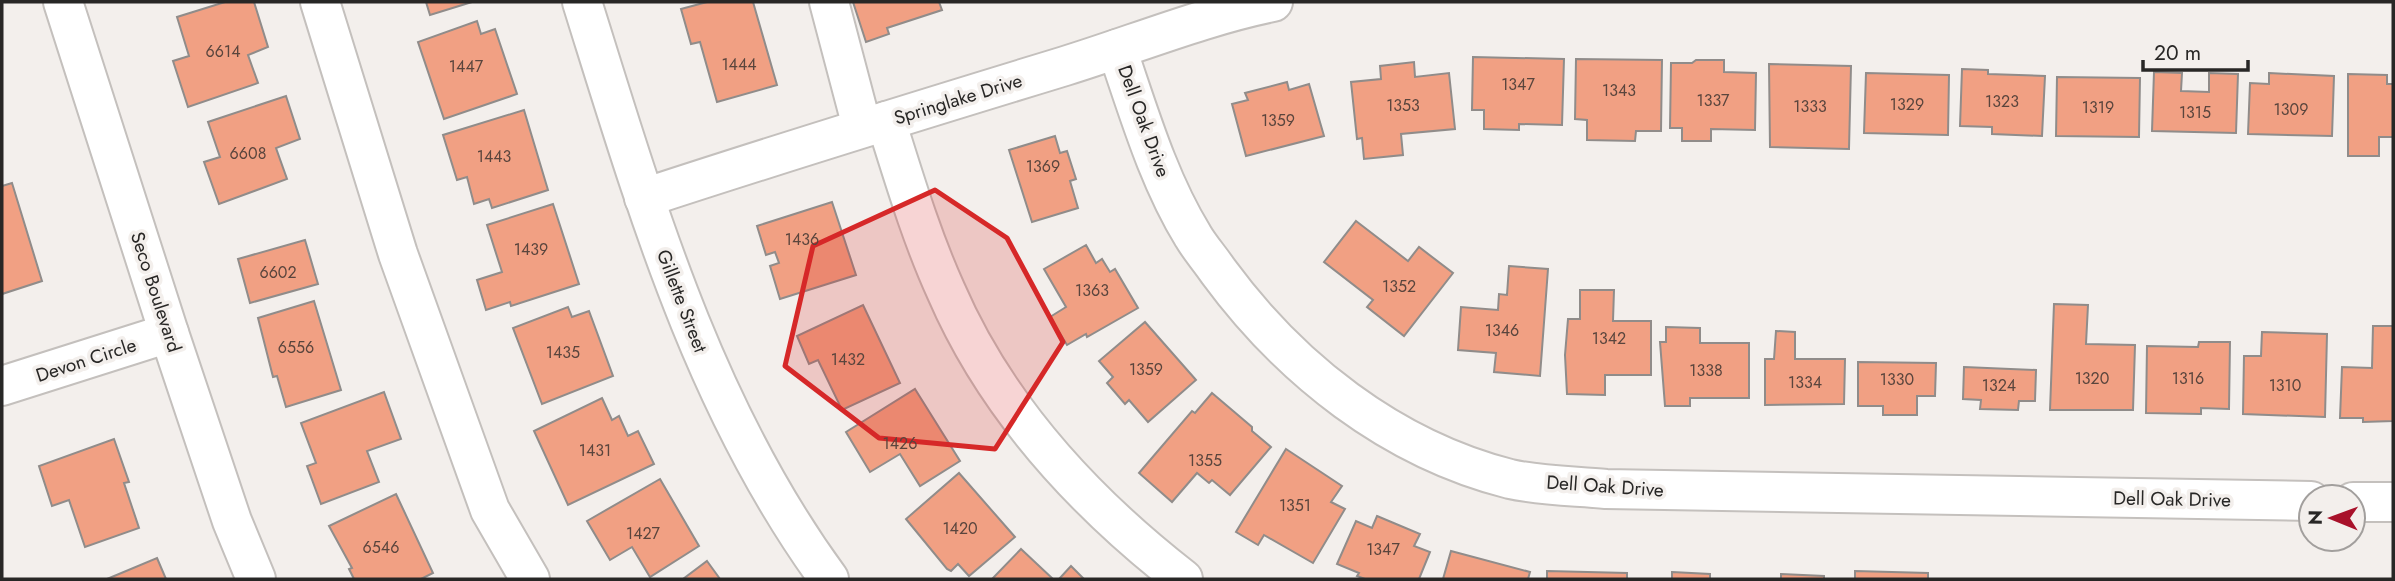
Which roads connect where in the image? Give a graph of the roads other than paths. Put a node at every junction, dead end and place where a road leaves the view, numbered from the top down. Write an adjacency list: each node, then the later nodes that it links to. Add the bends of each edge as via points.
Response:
1 (63, 2): 9 (street, Seco Boulevard)
2 (320, 2): 15 (street, via 398,254 490,510)
3 (582, 2): 8 (street, Gillette Street)
4 (829, 2): 7 (street)
5 (1273, 2): 6 (street, Springlake Drive)
6 (1118, 49): 7 (street, Springlake Drive); 11 (street, Dell Oak Drive, via 1154,157 1193,236 1241,301 1298,362 1353,407 1425,450 1511,479 1605,489)
7 (874, 124): 8 (street, Springlake Drive); 17 (street, via 946,293 1019,418 1072,479)
8 (644, 198): 16 (street, Gillette Street, via 702,354 747,451 796,534)
9 (169, 333): 10 (street, Devon Circle); 14 (street, Seco Boulevard)
10 (2, 386)
11 (2297, 501)
12 (2367, 502): 13 (street)
13 (2393, 502)
14 (256, 579)
15 (530, 579)
16 (829, 579)
17 (1183, 579)

